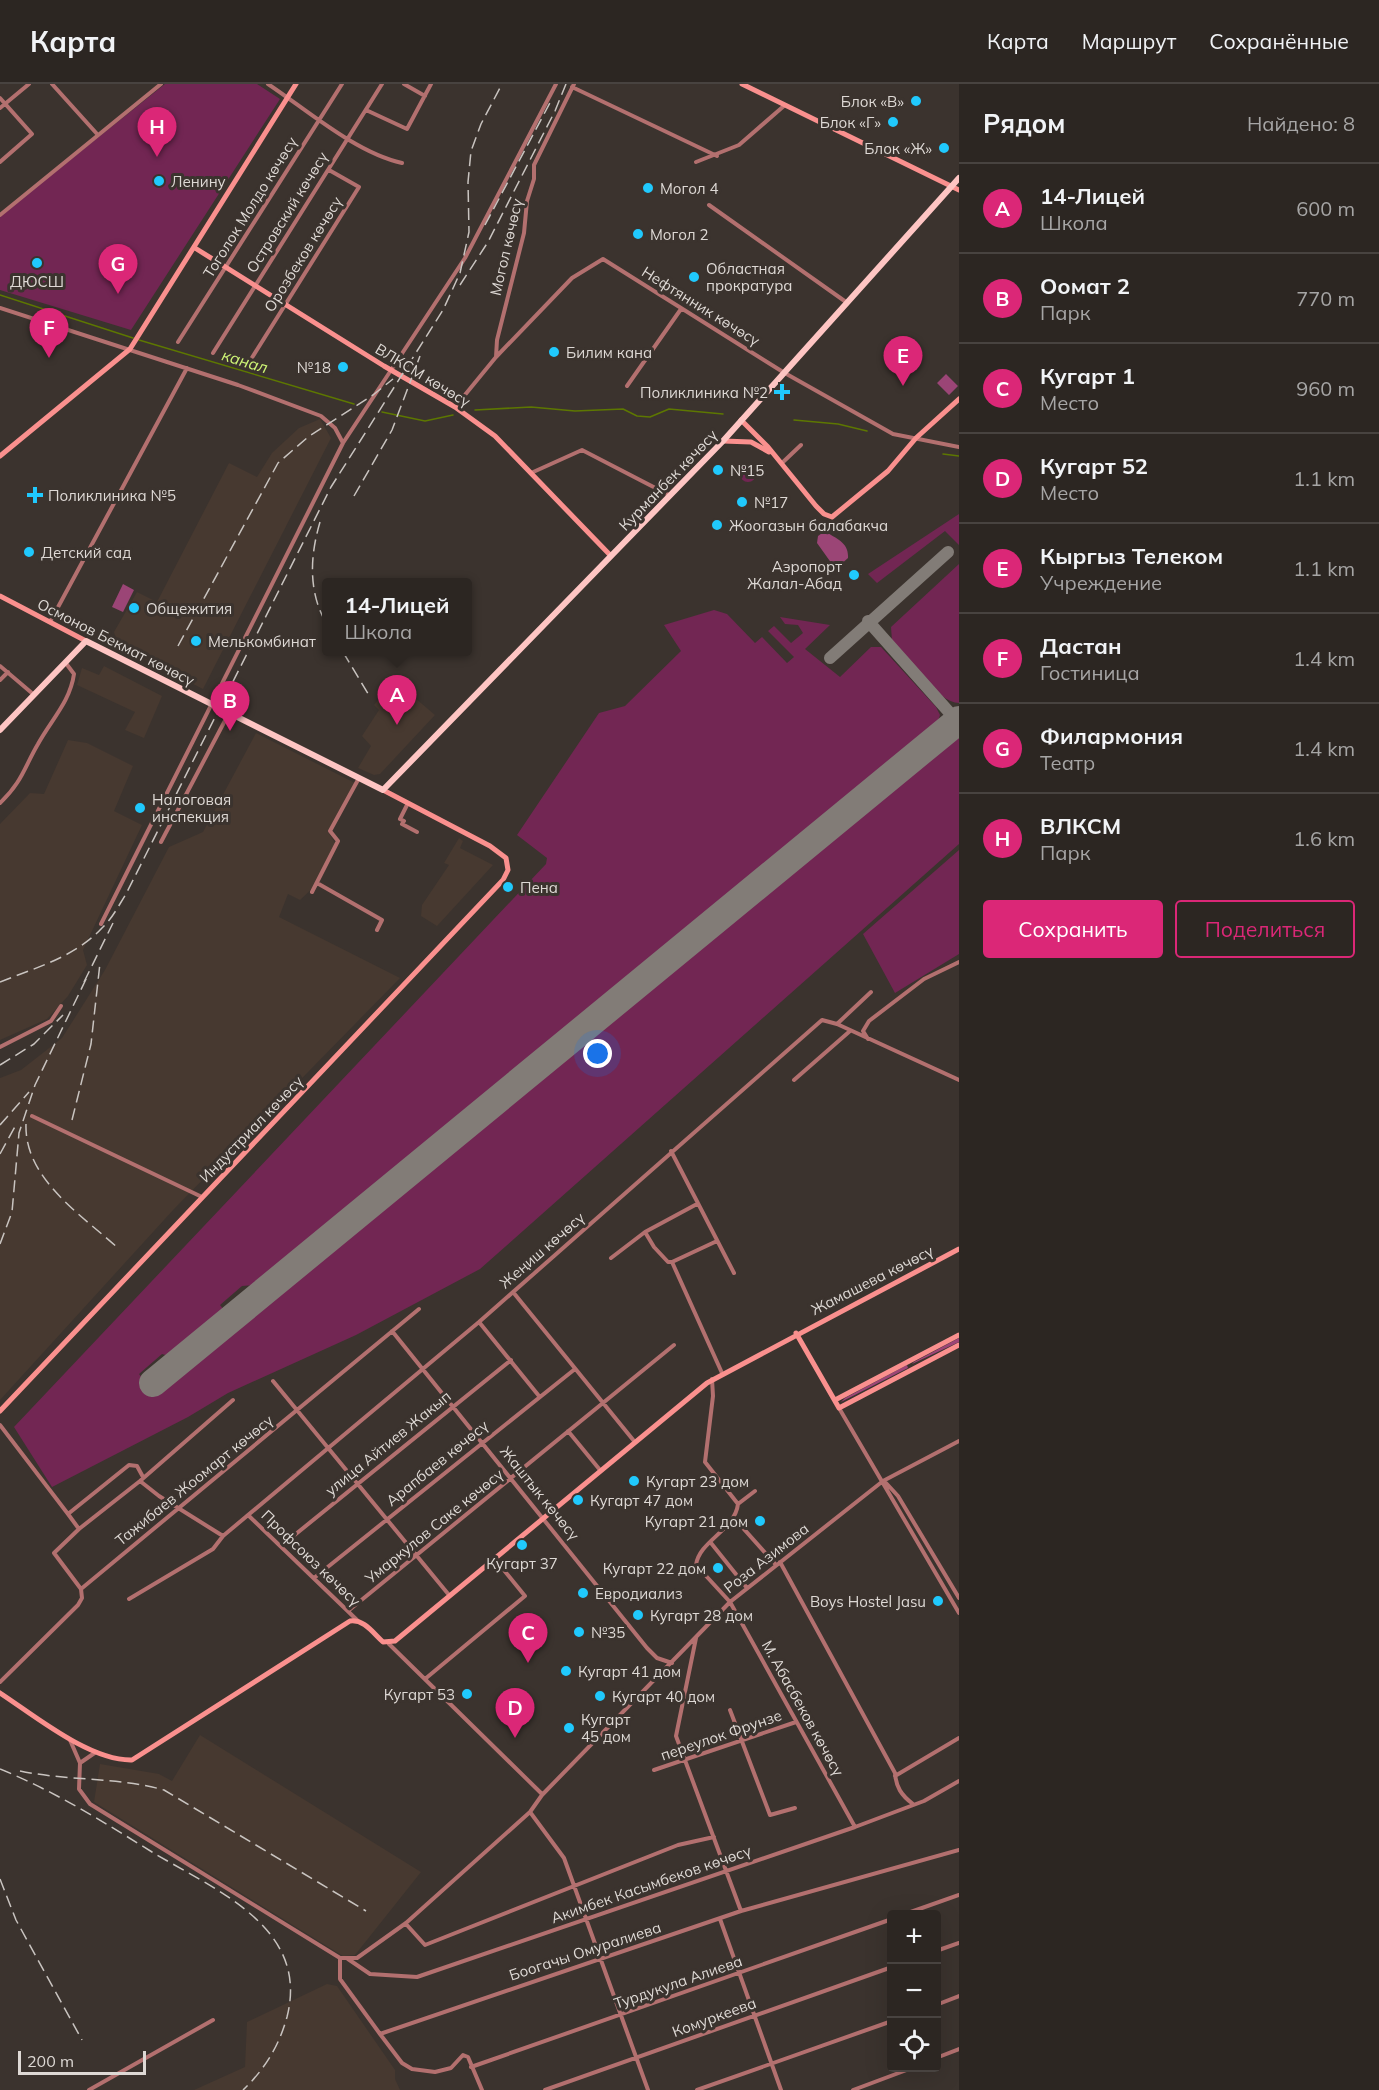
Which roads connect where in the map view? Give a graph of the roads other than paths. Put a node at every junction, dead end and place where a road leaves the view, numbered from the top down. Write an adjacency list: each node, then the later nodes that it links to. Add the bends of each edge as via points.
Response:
1 (29, 84): 16 (street)
2 (52, 84): 21 (street)
3 (161, 84): 21 (street)
4 (268, 84): 14 (street)
5 (296, 84): 14 (main road)
6 (342, 84): 20 (street, Тоголок Молдо көчөсү)
7 (382, 84): 19 (street, Островский көчөсү)
8 (404, 84): 13 (street)
9 (431, 84): 13 (street)
10 (556, 84): 46 (street, via 465,258)
11 (742, 84): 17 (main road)
12 (573, 85): 23 (street, Могол көчөсү); 43 (street, Могол көчөсү, via 534,165 524,233)
13 (425, 96): 19 (street, via 407,129)
14 (288, 97): 20 (street); 33 (main road)
15 (0, 98): 16 (street)
16 (5, 104): 18 (street); 24 (street, via 32,134)
17 (786, 104): 23 (street, via 739,145); 29 (main road)
18 (0, 108)
19 (366, 110): 22 (street, Островский көчөсү)
20 (320, 119): 22 (street); 34 (street, Тоголок Молдо көчөсү)
21 (98, 135): 32 (street)
22 (348, 138): 26 (street, via 386,159); 27 (street, Островский көчөсү)
23 (717, 156): 25 (street)
24 (0, 162)
25 (696, 162)
26 (402, 163)
27 (329, 170): 35 (street, Островский көчөсү); 37 (street, Орозбеков көчөсү, via 359,187)
28 (959, 178): 29 (main road, Курманбек көчөсү)
29 (952, 186): 30 (main road); 36 (main road, Курманбек көчөсү)
30 (959, 190)
31 (709, 205): 36 (street)
32 (0, 215)
33 (195, 248): 34 (main road, ВЛКСМ көчөсү); 41 (main road)
34 (226, 267): 35 (main road, ВЛКСМ көчөсү); 40 (street, Тоголок Молдо көчөсү)
35 (255, 286): 37 (main road, ВЛКСМ көчөсү); 42 (street, Островский көчөсү)
36 (846, 302): 47 (main road, Курманбек көчөсү)
37 (285, 305): 44 (street, Орозбеков көчөсү); 46 (main road, ВЛКСМ көчөсү)
38 (0, 308): 41 (street)
39 (681, 309): 43 (street, Нефтянник көчөсү, via 603,259 598,260 572,278); 47 (street, Нефтянник көчөсү); 48 (street)
40 (178, 342)
41 (130, 349): 45 (street); 57 (main road)
42 (213, 353)
43 (496, 357): 50 (street)
44 (248, 364)
45 (187, 368): 54 (street, via 321,416 335,428); 64 (street)
46 (390, 369): 50 (main road, ВЛКСМ көчөсү); 54 (street)
47 (783, 372): 51 (main road, Курманбек көчөсү); 52 (street, Нефтянник көчөсү, via 893,434)
48 (627, 386)
49 (959, 399): 52 (main road)
50 (455, 407): 60 (main road, ВЛКСМ көчөсү, via 495,436)
51 (741, 420): 53 (main road, Курманбек көчөсү); 58 (main road)
52 (916, 438): 56 (street, Нефтянник көчөсү); 59 (main road, via 888,471 832,517 816,506)
53 (723, 441): 58 (main road, via 751,442); 61 (main road, Курманбек көчөсү)
54 (343, 443): 71 (street)
55 (801, 445): 59 (street)
56 (959, 447)
57 (0, 456)
58 (775, 457): 59 (main road)
59 (781, 464)
60 (531, 473): 61 (street, via 582,450); 62 (main road, ВЛКСМ көчөсү)
61 (670, 496): 62 (main road, Курманбек көчөсү)
62 (611, 556): 75 (main road, Курманбек көчөсү)
63 (0, 597): 64 (main road, Осмонов Бекмат көчөсү)
64 (50, 622): 65 (main road, Осмонов Бекмат көчөсү)
65 (86, 641): 66 (main road); 71 (main road, Осмонов Бекмат көчөсү)
66 (65, 662): 70 (main road); 76 (street, via 74,674 68,697 38,744 24,775)
67 (0, 666): 68 (street)
68 (8, 672): 69 (street); 70 (street)
69 (0, 680)
70 (33, 694): 73 (main road)
71 (211, 703): 72 (main road, Осмонов Бекмат көчөсү); 82 (street)
72 (229, 712): 74 (main road, Осмонов Бекмат көчөсү); 79 (street)
73 (0, 730)
74 (359, 778): 75 (main road, Осмонов Бекмат көчөсү); 80 (street, via 330,831 338,841)
75 (383, 789): 77 (main road)
76 (0, 803)
77 (408, 803): 78 (street, via 400,819); 95 (main road, Индустриал көчөсү, via 490,846 506,858 508,870 493,892)
78 (417, 832)
79 (161, 842)
80 (317, 883): 81 (street); 83 (street, via 382,920)
81 (312, 892)
82 (101, 924)
83 (377, 930)
84 (959, 962): 89 (street, via 924,980 869,1021 863,1031)
85 (870, 992): 87 (street)
86 (61, 1006): 90 (street, via 51,1021)
87 (837, 1024): 88 (street); 94 (street, Жеңиш көчөсү, via 825,1019 818,1023)
88 (850, 1030): 89 (street); 91 (street)
89 (868, 1040): 92 (street)
90 (0, 1047)
91 (794, 1080)
92 (959, 1080)
93 (32, 1116): 95 (street)
94 (670, 1151): 96 (street); 103 (street, Жеңиш көчөсү)
95 (202, 1198): 126 (main road, Индустриал көчөсү)
96 (698, 1203): 97 (street); 98 (street)
97 (645, 1232): 100 (street); 101 (street, via 654,1247)
98 (717, 1240): 101 (street); 102 (street)
99 (959, 1249): 107 (main road, Жамашева көчөсү)
100 (611, 1258)
101 (672, 1262): 116 (street)
102 (734, 1273)
103 (513, 1292): 105 (street, Жеңиш көчөсү); 114 (street)
104 (419, 1308): 106 (street, Тажибаев Жоомарт көчөсү)
105 (479, 1322): 111 (street); 113 (street, Жеңиш көчөсү)
106 (392, 1331): 113 (street, Жаштык көчөсү); 125 (street, Тажибаев Жоомарт көчөсү)
107 (796, 1333): 116 (main road, Жамашева көчөсү); 121 (main road)
108 (959, 1335): 112 (main road)
109 (674, 1345): 122 (street, Умаркулов Саке көчөсү)
110 (959, 1345): 115 (main road)
111 (511, 1360): 119 (street); 123 (street, улица Айтиев Жакып)
112 (909, 1361): 115 (street); 121 (main road)
113 (423, 1367): 123 (street, Жаштык көчөсү); 132 (street, Жеңиш көчөсү)
114 (576, 1369): 119 (street, Арапбаев көчөсү); 122 (street)
115 (913, 1369): 124 (main road)
116 (722, 1373): 117 (main road, Жамашева көчөсү)
117 (712, 1379): 130 (main road, Жамашева көчөсү); 139 (street, via 705,1462)
118 (273, 1381): 125 (street)
119 (539, 1396): 129 (street, Арапбаев көчөсү)
120 (233, 1400): 135 (street)
121 (835, 1400): 124 (main road)
122 (603, 1402): 128 (street, Умаркулов Саке көчөсү); 130 (street)
123 (454, 1406): 129 (street, Жаштык көчөсү); 137 (street, улица Айтиев Жакып)
124 (839, 1408): 136 (street)
125 (297, 1410): 132 (street); 140 (street, Тажибаев Жоомарт көчөсү)
126 (0, 1411)
127 (0, 1425): 141 (street)
128 (568, 1431): 133 (street); 134 (street, Умаркулов Саке көчөсү)
129 (483, 1441): 134 (street, Жаштык көчөсү); 145 (street, Арапбаев көчөсү)
130 (634, 1441): 133 (main road, Жамашева көчөсү)
131 (959, 1441): 136 (street, Роза Азимова)
132 (328, 1447): 137 (street); 142 (street, Жеңиш көчөсү)
133 (600, 1470): 143 (main road, Жамашева көчөсү)
134 (512, 1477): 143 (street, Жаштык көчөсү); 150 (street, Умаркулов Саке көчөсү)
135 (142, 1479): 140 (street); 141 (street, via 137,1466 129,1465); 146 (street)
136 (883, 1481): 152 (street, Роза Азимова); 157 (street, via 898,1496); 161 (street)
137 (357, 1484): 145 (street); 149 (street, улица Айтиев Жакып)
138 (755, 1491): 139 (street)
139 (738, 1504): 144 (street)
140 (180, 1508): 147 (street); 155 (street, Тажибаев Жоомарт көчөсү)
141 (68, 1514): 146 (street)
142 (248, 1515): 147 (street, Жеңиш көчөсү); 149 (street, Профсоюз көчөсү)
143 (544, 1516): 151 (main road, Жамашева көчөсү); 165 (street, Жаштык көчөсү, via 647,1648 657,1658)
144 (734, 1518): 148 (street); 152 (street)
145 (387, 1519): 150 (street); 153 (street, Арапбаев көчөсү)
146 (79, 1529): 155 (street, via 54,1553)
147 (223, 1536): 158 (street, Жеңиш көчөсү, via 213,1549)
148 (711, 1543): 154 (street); 159 (street, М. Абасбеков көчөсү, via 696,1565)
149 (280, 1546): 153 (street, Профсоюз көчөсү)
150 (417, 1556): 156 (street); 160 (street, Умаркулов Саке көчөсү)
151 (494, 1557): 156 (main road, Жамашева көчөсү); 166 (street, via 525,1596)
152 (778, 1564): 154 (street, Роза Азимова); 178 (street)
153 (314, 1578): 160 (street, Профсоюз көчөсү)
154 (747, 1588): 159 (street, Роза Азимова)
155 (81, 1589): 167 (street, Тажибаев Жоомарт көчөсү, via 78,1605)
156 (449, 1595): 164 (main road, Жамашева көчөсү)
157 (959, 1598)
158 (129, 1599)
159 (730, 1602): 163 (street, Роза Азимова); 170 (street, М. Абасбеков көчөсү)
160 (348, 1611): 162 (street, Профсоюз көчөсү)
161 (959, 1613)
162 (357, 1620): 164 (main road); 174 (main road, via 343,1624 139,1758 116,1760)
163 (696, 1638): 165 (street, Роза Азимова); 175 (street, via 676,1736)
164 (389, 1644): 166 (street)
165 (672, 1663): 180 (street, Роза Азимова)
166 (425, 1679): 180 (street)
167 (0, 1682)
168 (0, 1693): 171 (main road)
169 (730, 1710): 173 (street)
170 (796, 1722): 173 (street, переулок Фрунзе); 184 (street, М. Абасбеков көчөсү)
171 (69, 1736): 174 (main road); 176 (street)
172 (959, 1738): 178 (street)
173 (741, 1741): 175 (street, переулок Фрунзе); 182 (street, via 770,1815)
174 (96, 1752): 176 (street)
175 (686, 1760): 177 (street, переулок Фрунзе); 185 (street)
176 (80, 1763): 198 (street, via 79,1789 90,1804)
177 (654, 1770)
178 (895, 1776): 181 (street, via 895,1784)
179 (959, 1783): 181 (street, Акимбек Касымбеков көчөсү)
180 (543, 1795): 183 (street, Роза Азимова)
181 (913, 1804): 184 (street, Акимбек Касымбеков көчөсү)
182 (795, 1808)
183 (530, 1812): 188 (street, via 564,1858); 195 (street, Роза Азимова)
184 (855, 1827): 187 (street, Акимбек Касымбеков көчөсү)
185 (714, 1837): 187 (street); 188 (street, via 678,1845)
186 (959, 1850): 191 (street, Боогачы Омуралиева)
187 (726, 1870): 191 (street); 192 (street, Акимбек Касымбеков көчөсү)
188 (574, 1884): 192 (street); 195 (street, via 425,1945)
189 (959, 1895): 190 (street)
190 (916, 1910)
191 (741, 1911): 193 (street, Боогачы Омуралиева)
192 (586, 1918): 199 (street, Акимбек Касымбеков көчөсү, via 417,1977 370,1974); 200 (street)
193 (720, 1919): 200 (street, Боогачы Омуралиева); 202 (street)
194 (887, 1920): 202 (street, Турдукула Алиева)
195 (406, 1923): 199 (street, via 364,1954)
196 (959, 1943): 197 (street)
197 (941, 1949)
198 (340, 1958): 199 (street); 209 (street, via 340,1979)
199 (348, 1959)
200 (600, 1960): 205 (street); 209 (street, Боогачы Омуралиева)
201 (887, 1968): 206 (street, Комуркеева)
202 (740, 1974): 205 (street, Турдукула Алиева); 206 (street)
203 (959, 1996): 204 (street)
204 (941, 2003)
205 (620, 2015): 212 (street); 214 (street, Турдукула Алиева)
206 (755, 2016): 212 (street, Комуркеева); 213 (street)
207 (213, 2020): 216 (street)
208 (887, 2022): 213 (street)
209 (380, 2034): 214 (street, via 402,2063 412,2069 435,2072 451,2068 463,2055 468,2057)
210 (959, 2049): 211 (street)
211 (941, 2056)
212 (635, 2058): 218 (street, Комуркеева); 219 (street)
213 (772, 2064): 220 (street); 221 (street)
214 (471, 2067): 217 (street)
215 (899, 2072): 222 (street)
216 (89, 2090)
217 (482, 2090)
218 (545, 2090)
219 (648, 2090)
220 (697, 2090)
221 (781, 2090)
222 (853, 2090)

